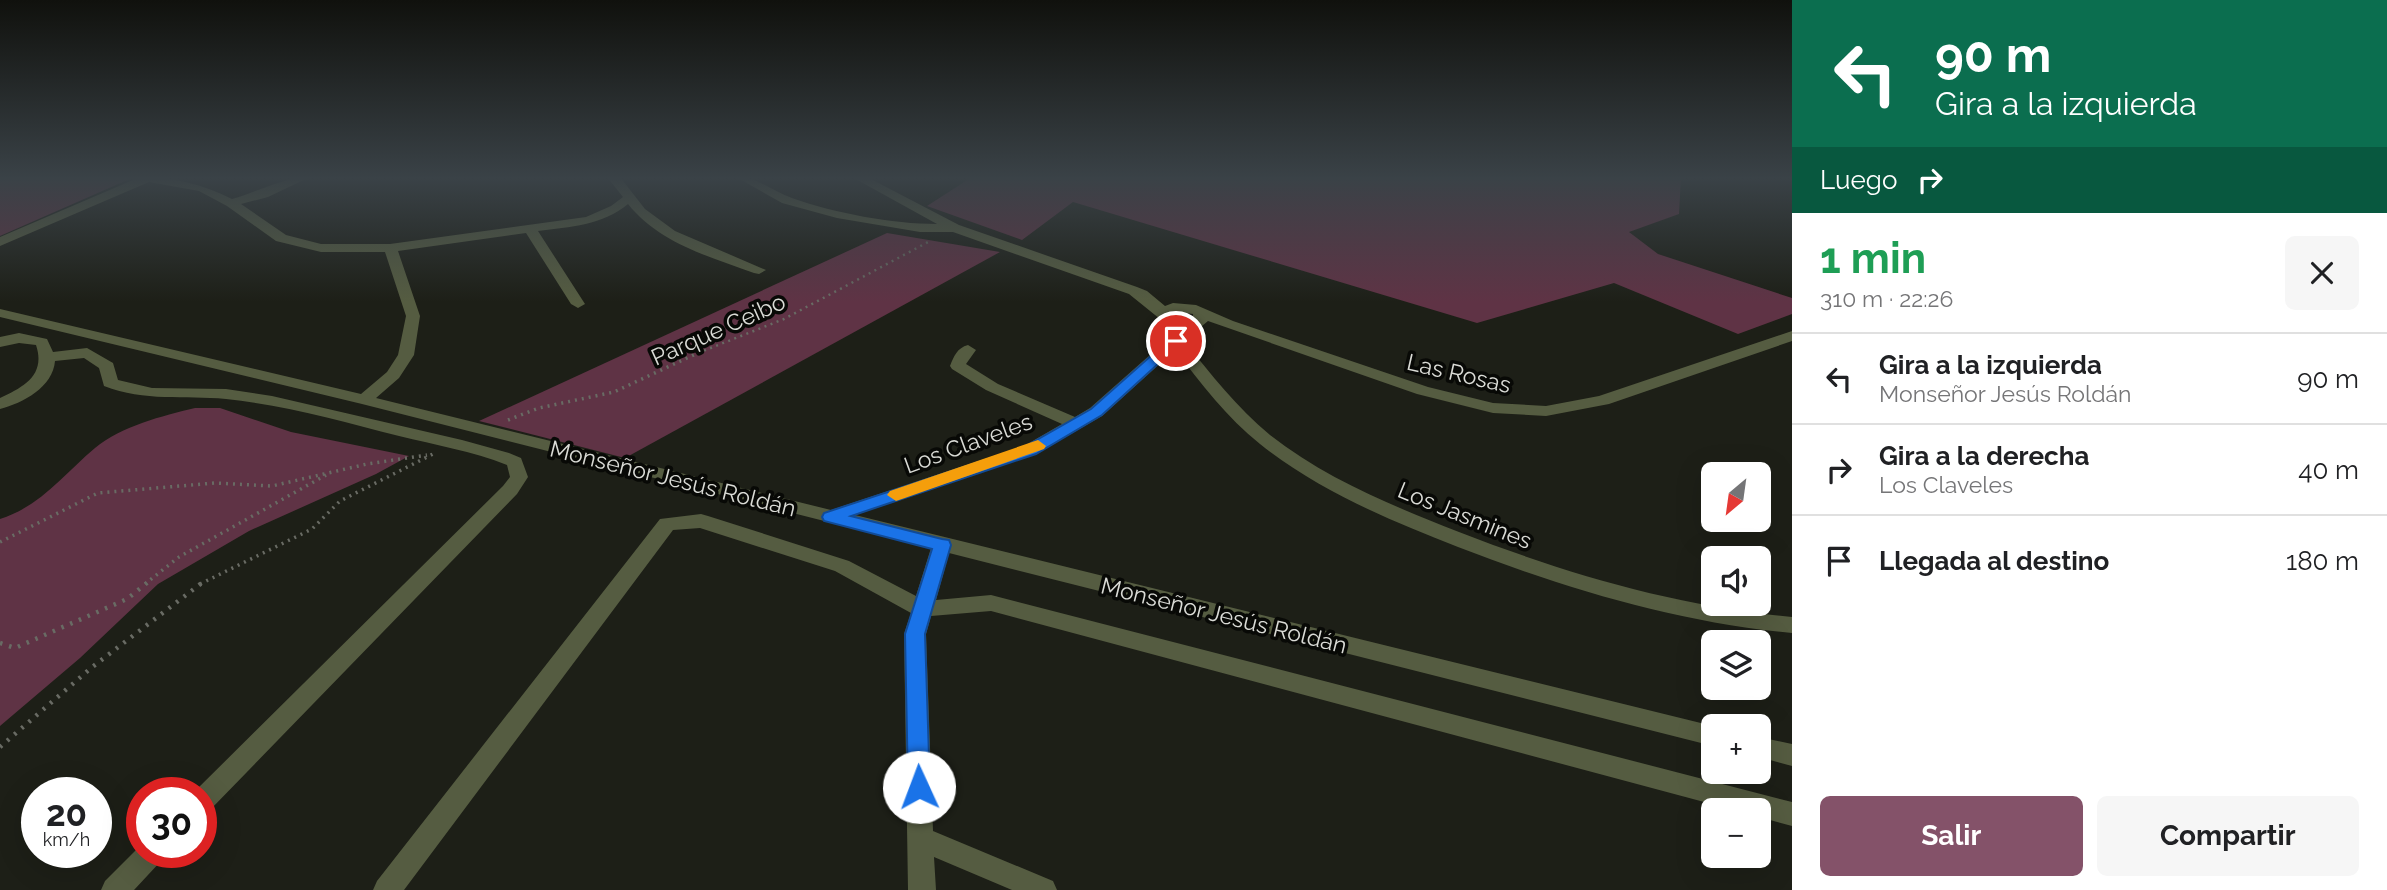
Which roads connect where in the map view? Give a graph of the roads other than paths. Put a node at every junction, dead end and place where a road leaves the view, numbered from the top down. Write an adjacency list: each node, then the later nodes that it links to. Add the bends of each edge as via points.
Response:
1 (57, 219): 12 (street)
2 (67, 219): 14 (street)
3 (253, 219): 13 (street, via 281,238 320,248)
4 (592, 219): 9 (street)
5 (602, 219): 9 (street)
6 (651, 219): 15 (street, via 700,248)
7 (863, 219): 11 (street)
8 (936, 219): 11 (street)
9 (589, 220): 10 (street)
10 (529, 228): 13 (street); 17 (street)
11 (954, 228): 16 (street)
12 (0, 242)
13 (390, 248): 29 (street, via 413,316 406,355 393,375)
14 (0, 251)
15 (759, 270)
16 (1132, 290): 18 (street); 20 (street)
17 (578, 304)
18 (1179, 306): 20 (street, via 1168,308); 21 (street)
19 (0, 313): 29 (street, Monseñor Jesús Roldán)
20 (1167, 317): 21 (street, via 1179,325); 23 (street)
21 (1199, 318): 22 (street, Las Rosas, via 1423,391 1493,408 1546,411 1603,400); 23 (street, Los Claveles)
22 (1792, 336)
23 (1176, 341): 26 (street, Los Claveles); 28 (street, Los Jasmines)
24 (0, 342): 27 (street, via 32,338 42,342)
25 (968, 350): 31 (street, via 958,366 992,387)
26 (1160, 354): 28 (street, via 1178,355); 31 (street, Los Claveles, via 1096,412)
27 (48, 357): 30 (street, via 44,375 35,385); 33 (street, via 87,353 107,366 110,383 120,388 224,394 281,403)
28 (1194, 363): 37 (street, Los Jasmines, via 1236,414 1267,441 1387,511 1542,572 1643,601)
29 (364, 400): 32 (street, Monseñor Jesús Roldán)
30 (0, 404)
31 (1076, 424): 34 (street, Los Claveles, via 1030,450)
32 (481, 429): 33 (street); 34 (street, Monseñor Jesús Roldán)
33 (454, 444): 41 (street, via 515,462 519,477)
34 (830, 517): 35 (street, Monseñor Jesús Roldán)
35 (942, 545): 36 (street); 38 (street, Monseñor Jesús Roldán)
36 (922, 609): 42 (street, via 991,603); 43 (street, via 915,634); 46 (street, via 842,566 701,521 667,523)
37 (1792, 625)
38 (1701, 733)
39 (1771, 750): 40 (street)
40 (1792, 755)
41 (217, 786)
42 (1792, 814)
43 (920, 838): 47 (street); 48 (street)
44 (136, 868): 45 (street)
45 (115, 890)
46 (387, 890)
47 (922, 890)
48 (1043, 890)

